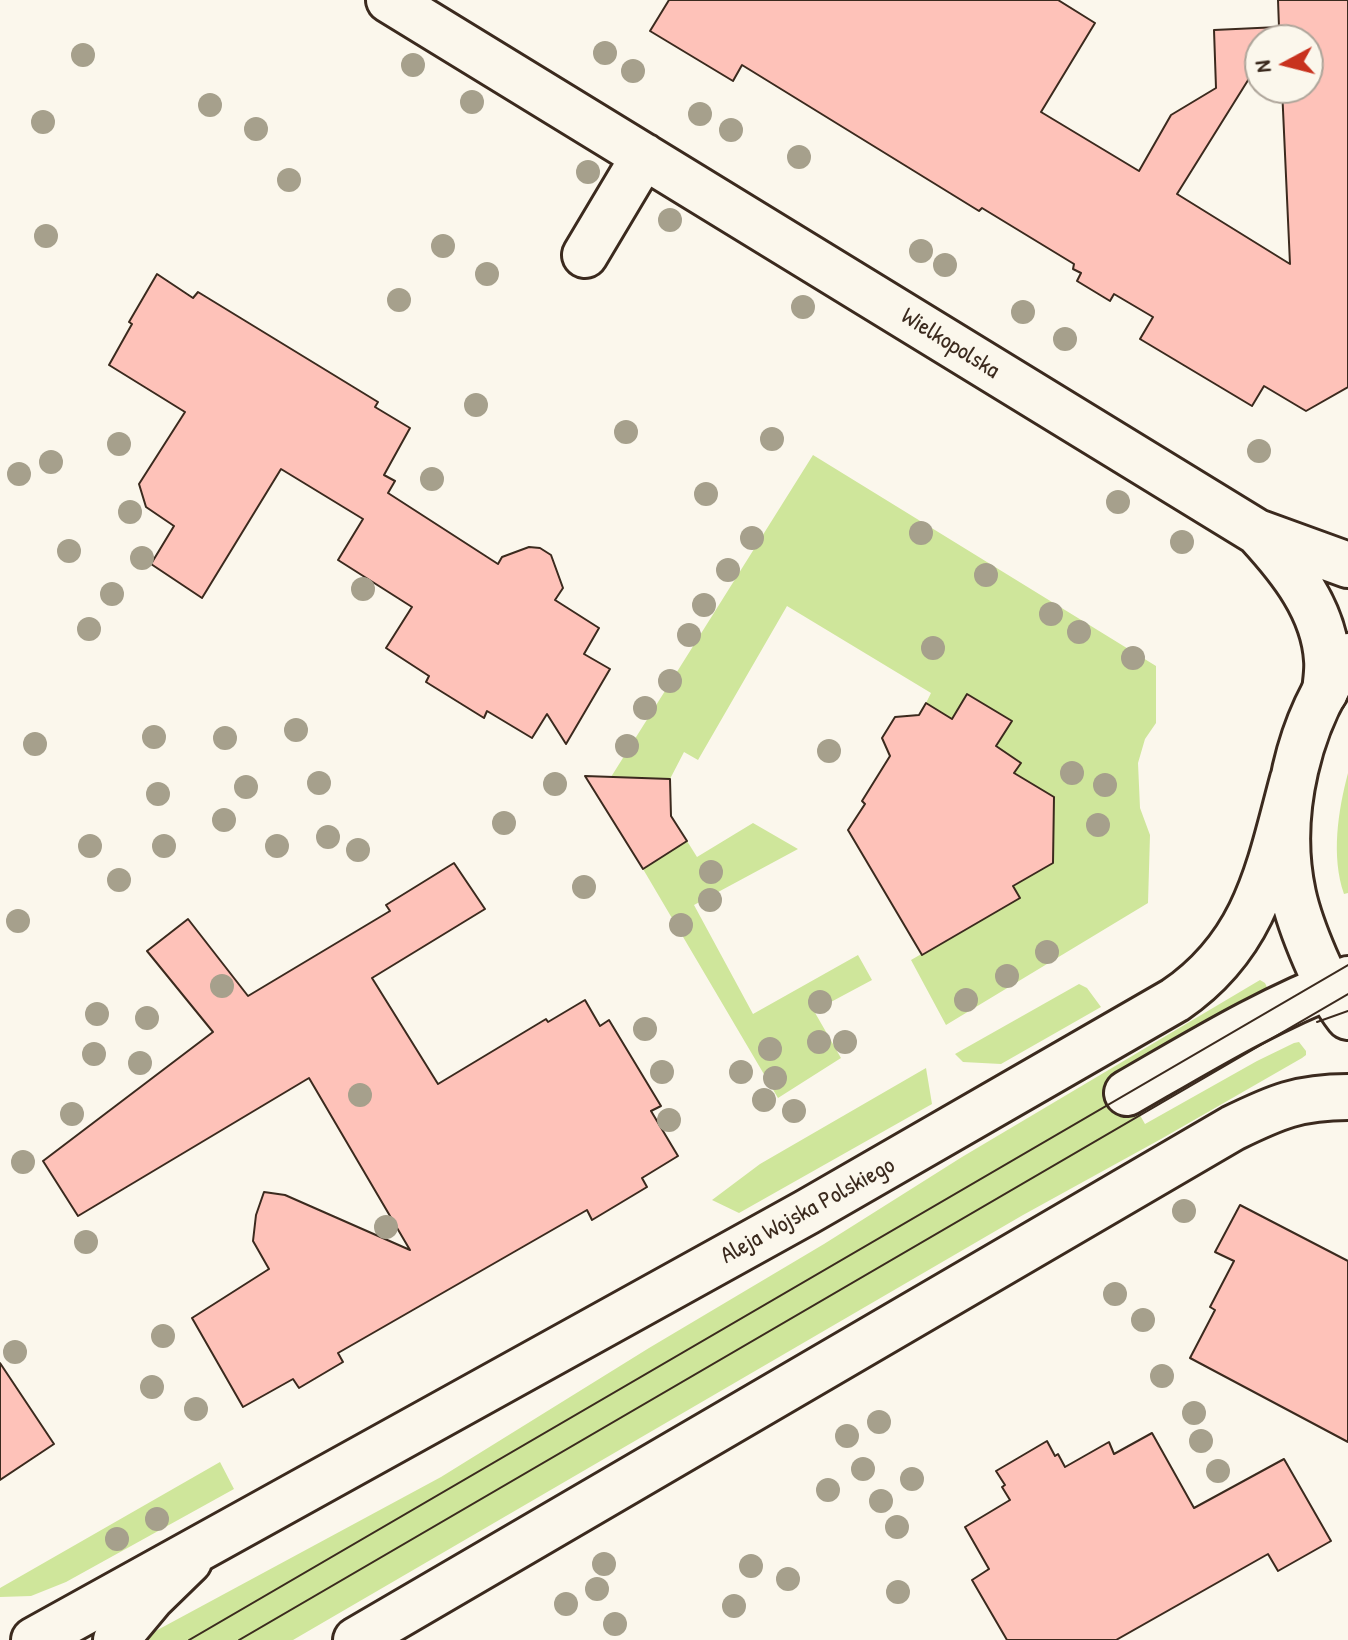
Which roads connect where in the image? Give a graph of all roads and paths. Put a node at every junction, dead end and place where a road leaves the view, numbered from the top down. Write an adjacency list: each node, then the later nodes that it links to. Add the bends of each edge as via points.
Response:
1 (389, 0): 2 (main road, Wielkopolska)
2 (644, 156): 3 (main road); 4 (main road, Wielkopolska)
3 (585, 255)
4 (1257, 532): 5 (main road, Wielkopolska); 6 (main road, Wielkopolska, via 1299,583 1321,625 1327,660)
5 (1348, 565)
6 (1337, 674): 7 (main road, via 1303,743)
7 (1293, 779): 8 (main road, via 1288,836 1293,891 1302,928); 11 (main road, Aleja Wojska Polskiego, via 1259,896 1233,946 1189,991 807,1212)
8 (1341, 994): 10 (main road)
9 (1348, 1097): 14 (main road, via 1276,1107 1233,1128)
10 (1134, 1104)
11 (212, 1541): 12 (main road, Aleja Wojska Polskiego); 13 (main road, Aleja Wojska Polskiego, via 152,1597)
12 (34, 1640)
13 (116, 1640)
14 (356, 1640)

